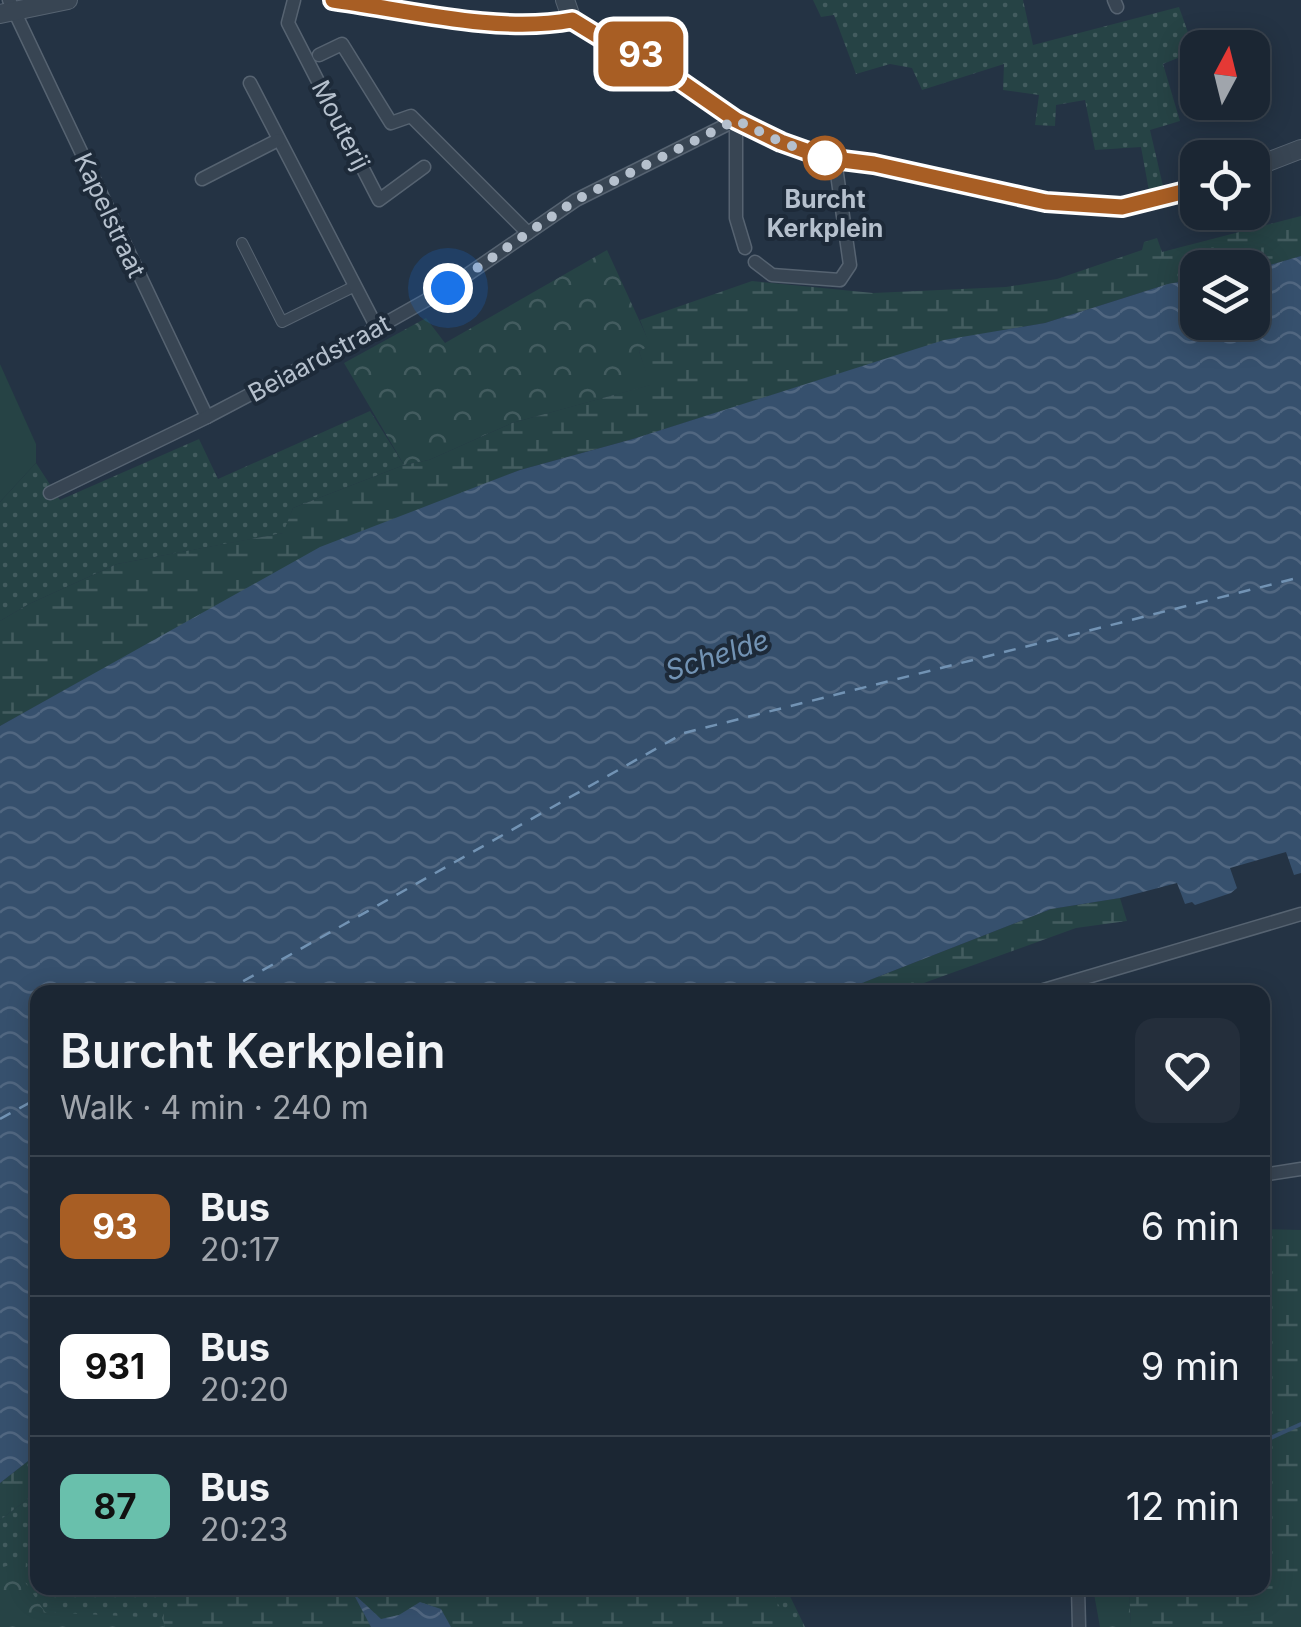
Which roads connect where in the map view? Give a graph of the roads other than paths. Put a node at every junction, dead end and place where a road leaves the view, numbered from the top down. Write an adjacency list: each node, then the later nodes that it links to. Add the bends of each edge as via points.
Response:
1 (68, 0): 5 (street)
2 (294, 0): 14 (street, Mouterij, via 288,23 379,200)
3 (333, 0): 6 (street, via 502,24)
4 (567, 1): 6 (street)
5 (8, 9): 23 (street, Kapelstraat)
6 (572, 20): 9 (street, via 638,52)
7 (318, 54): 17 (street, via 342,44 391,123 411,116)
8 (250, 83): 10 (street)
9 (736, 120): 12 (street); 17 (street, Beiaardstraat, via 576,200); 19 (street, via 736,218)
10 (278, 140): 15 (street); 21 (street)
11 (1301, 149): 13 (street)
12 (835, 160): 16 (street, via 1046,202 1122,207); 20 (street, via 850,265 840,280 772,275)
13 (1270, 161)
14 (424, 167)
15 (202, 179)
16 (1180, 193)
17 (528, 232): 22 (street, Beiaardstraat)
18 (242, 243): 21 (street, Beiaardstraat, via 282,322)
19 (745, 248)
20 (755, 262)
21 (355, 286): 22 (street)
22 (377, 328): 23 (street, Beiaardstraat)
23 (207, 417): 24 (street, Beiaardstraat)
24 (50, 493)
25 (1301, 914): 26 (street)
26 (1061, 985)
27 (1301, 1169): 28 (street)
28 (1270, 1174)
29 (1078, 1595): 30 (street)
30 (1080, 1627)

